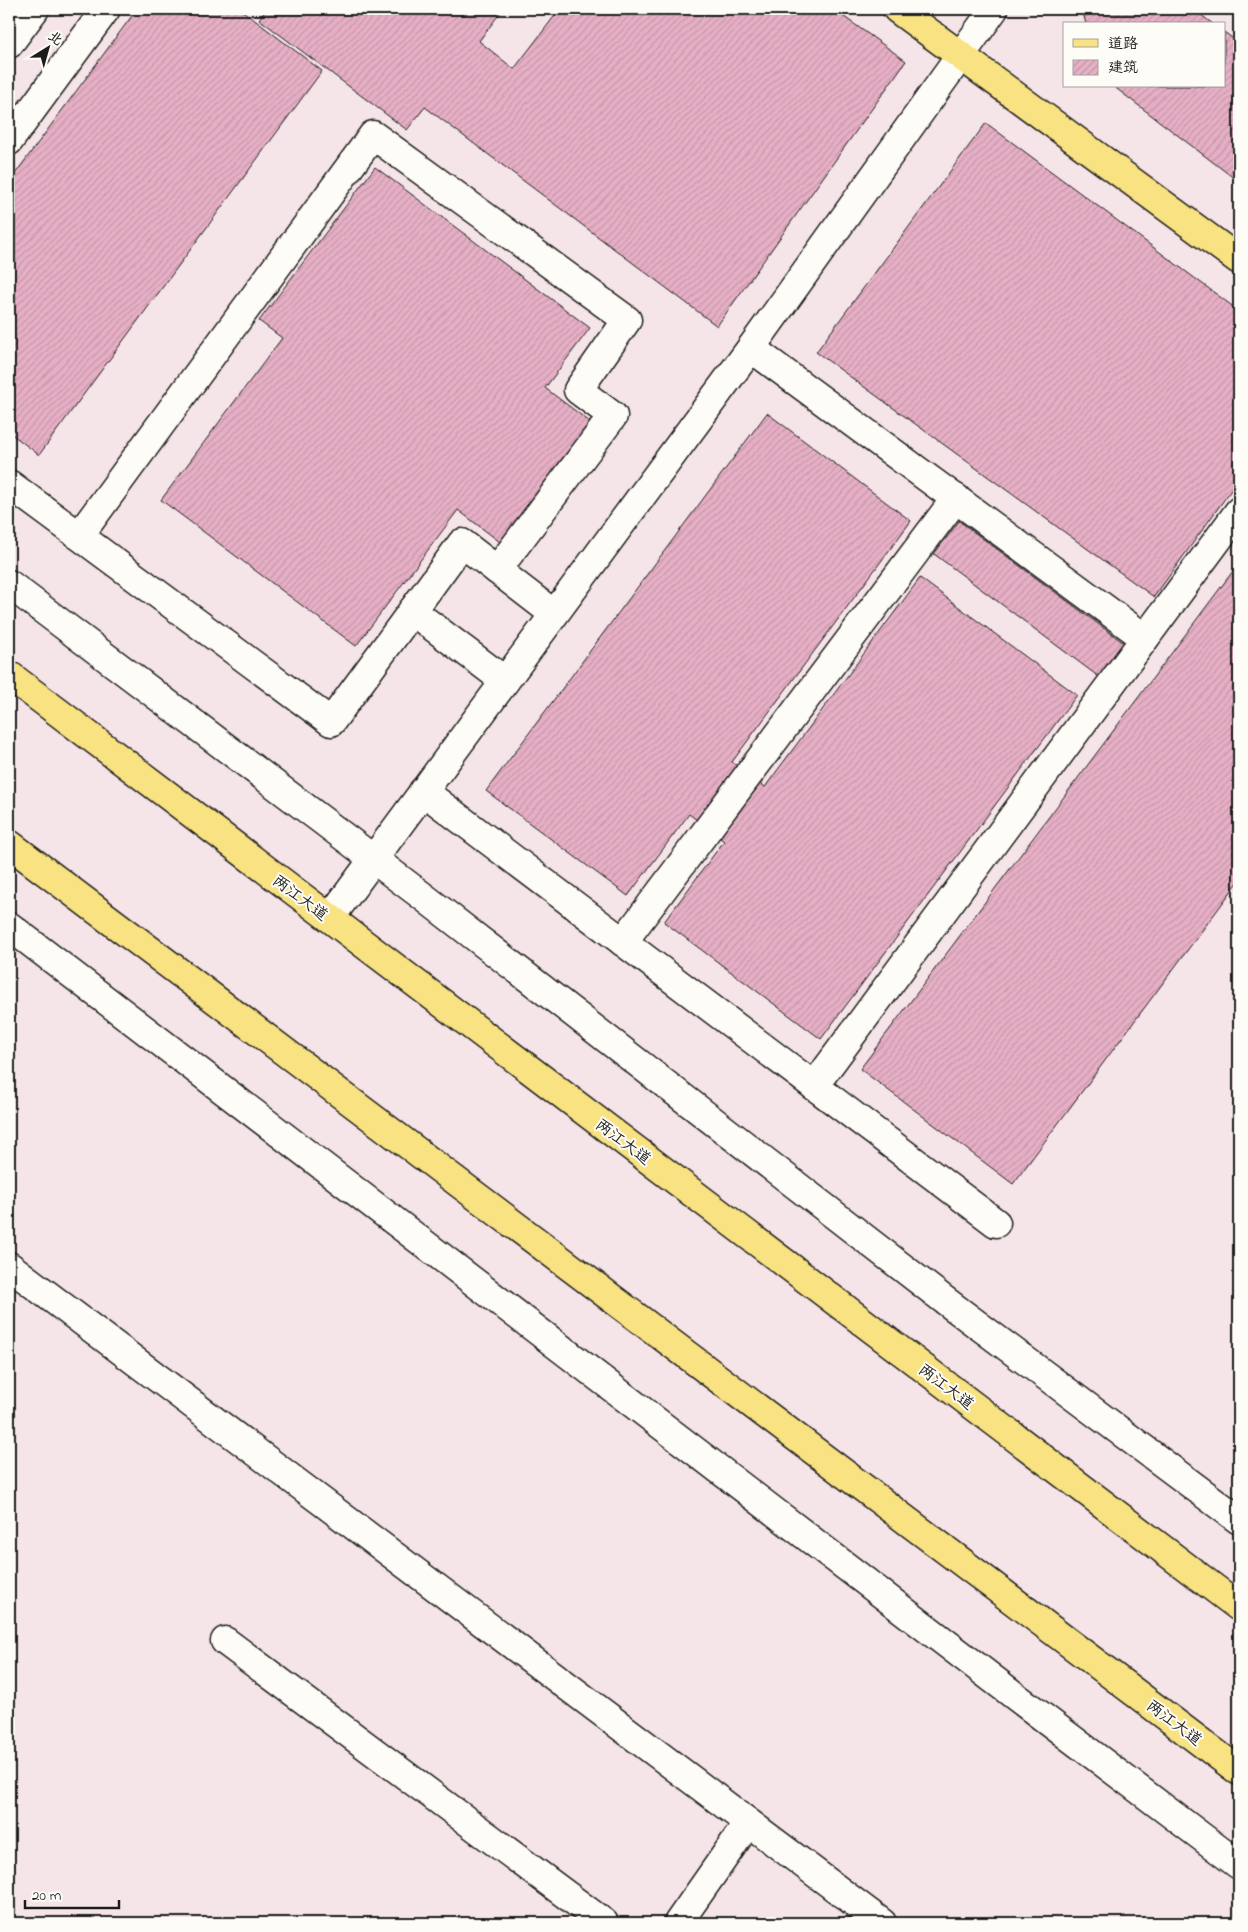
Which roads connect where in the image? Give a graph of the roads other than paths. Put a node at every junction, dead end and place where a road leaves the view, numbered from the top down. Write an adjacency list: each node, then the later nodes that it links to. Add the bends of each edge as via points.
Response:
1 (35, 9): 5 (street)
2 (106, 9): 7 (street)
3 (897, 9): 6 (main road)
4 (994, 9): 6 (street)
5 (9, 44)
6 (960, 56): 8 (main road); 9 (street)
7 (9, 141)
8 (1239, 260)
9 (751, 348): 11 (street); 17 (street)
10 (9, 484): 13 (street)
11 (956, 498): 18 (street); 26 (street)
12 (1239, 511): 18 (street)
13 (79, 536): 14 (street, via 373,135 627,320 578,390 613,416); 16 (street, via 331,722)
14 (497, 570): 16 (street, via 462,544); 17 (street)
15 (9, 584): 23 (street)
16 (412, 611): 20 (street)
17 (554, 614): 20 (street)
18 (1145, 638): 27 (street)
19 (9, 675): 24 (main road, 两江大道)
20 (505, 681): 21 (street)
21 (424, 791): 23 (street); 26 (street)
22 (9, 844): 33 (main road, 两江大道)
23 (373, 860): 24 (street); 30 (street, via 943,1299)
24 (330, 918): 31 (main road, 两江大道)
25 (9, 926): 35 (street)
26 (623, 942): 27 (street)
27 (814, 1086): 28 (street)
28 (996, 1223)
29 (9, 1266): 34 (street)
30 (1239, 1520)
31 (1239, 1607)
32 (225, 1641): 36 (street)
33 (1239, 1770)
34 (748, 1823): 37 (street); 38 (street)
35 (1239, 1865)
36 (604, 1923)
37 (678, 1923)
38 (882, 1923)

